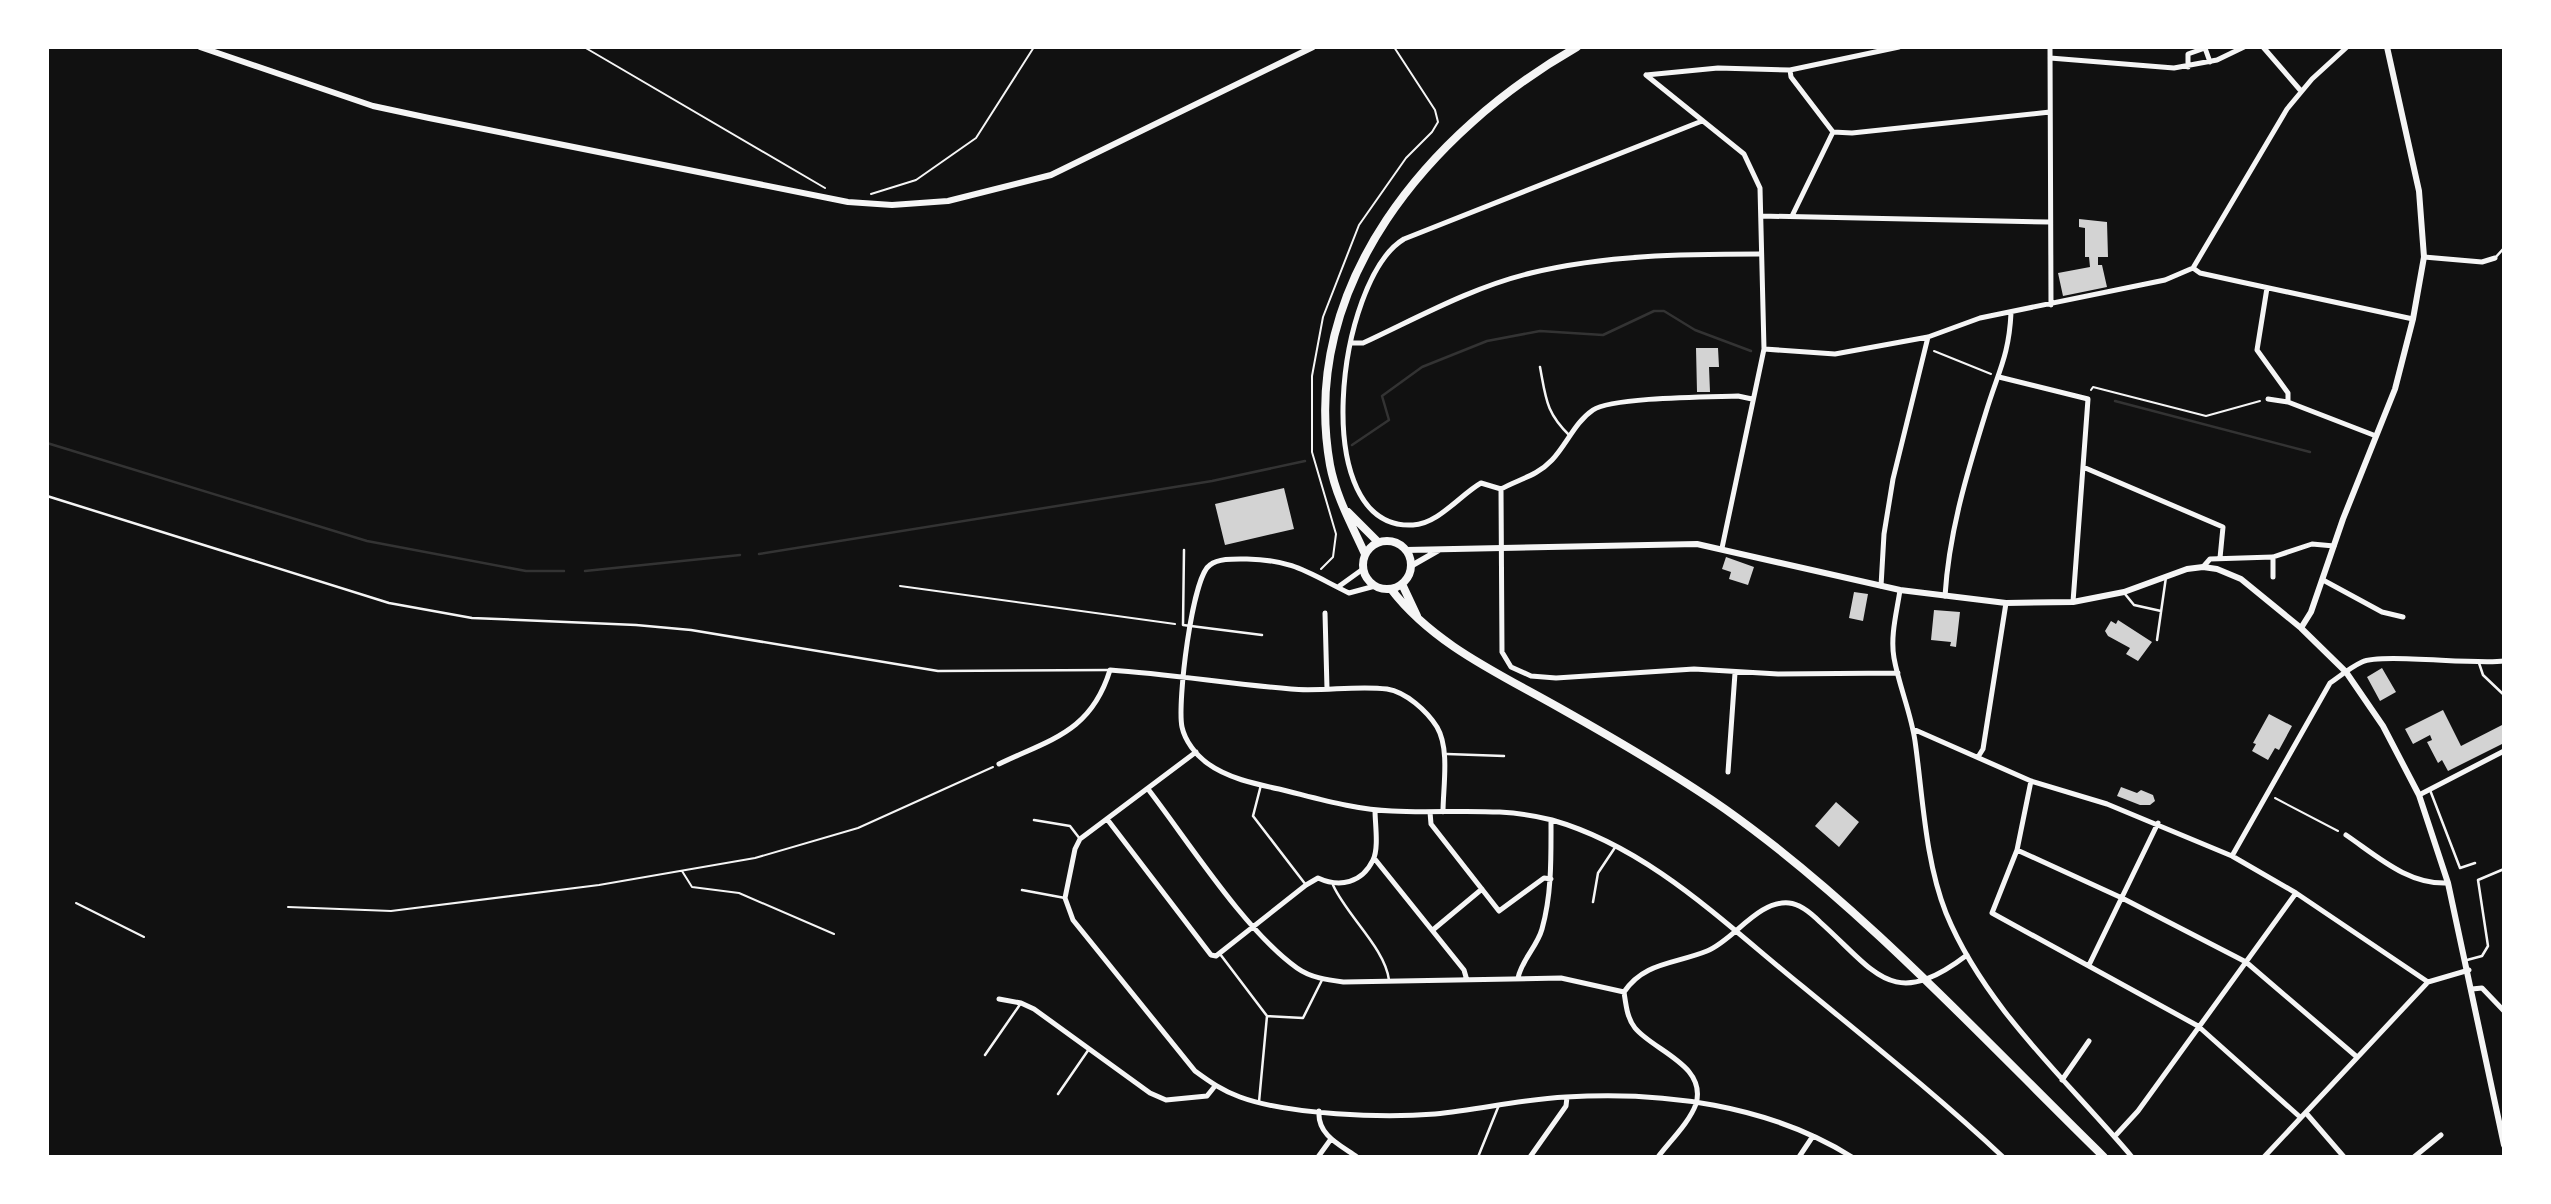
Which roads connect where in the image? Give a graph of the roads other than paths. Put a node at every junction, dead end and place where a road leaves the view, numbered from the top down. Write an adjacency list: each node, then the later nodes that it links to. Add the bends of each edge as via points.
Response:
1 (200, 47): 2 (street, via 360,102 429,118 848,202 892,205 948,201 1051,175)
2 (1313, 47)
3 (1899, 47): 13 (street)
4 (2050, 47): 10 (street)
5 (2244, 47): 11 (street)
6 (2263, 47): 14 (street)
7 (2347, 47): 14 (street)
8 (2387, 47): 23 (street, via 2419,191)
9 (1574, 48): 43 (main road, via 1497,100 1452,139 1411,185 1356,270 1341,310 1325,384 1324,422)
10 (2050, 58): 12 (street); 15 (street)
11 (2210, 62): 12 (street); 12 (street, via 2205,48 2188,54)
12 (2188, 67)
13 (1790, 70): 16 (street, via 1718,68 1646,75); 17 (street)
14 (2301, 91): 25 (street)
15 (2050, 112): 17 (street, via 1852,134); 20 (street)
16 (1702, 121): 18 (street, via 1744,154 1760,188); 31 (street, via 1395,244 1371,277)
17 (1833, 132): 19 (street)
18 (1761, 216): 19 (street); 22 (street)
19 (1792, 216): 20 (street)
20 (2049, 222): 27 (street)
21 (2504, 247): 24 (lane)
22 (1759, 254): 31 (street, via 1602,260 1528,274 1453,301 1363,343); 32 (street)
23 (2424, 257): 24 (street); 29 (street)
24 (2495, 258)
25 (2193, 268): 26 (street); 27 (street, via 2165,280)
26 (2267, 288): 29 (street); 37 (street, via 2257,350 2288,393)
27 (2051, 305): 28 (street)
28 (2011, 313): 30 (street, via 1980,318); 34 (street, via 2009,347)
29 (2413, 319): 39 (street, via 2395,389)
30 (1928, 337): 32 (street, via 1835,354); 62 (street, via 1893,479)
31 (1351, 343): 41 (street, via 1342,385 1342,418 1350,474 1370,506 1386,518 1415,525 1431,520 1481,483)
32 (1764, 348): 35 (street)
33 (1540, 367): 38 (lane, via 1548,408)
34 (1999, 377): 40 (street, via 2088,399); 67 (street, via 1949,544)
35 (1752, 399): 38 (street, via 1738,396 1596,407); 47 (street)
36 (2268, 399): 37 (street)
37 (2288, 402): 39 (street)
38 (1570, 436): 41 (street, via 1553,460 1533,476)
39 (2376, 436): 46 (street)
40 (2083, 467): 53 (street, via 2223,527); 68 (street)
41 (1501, 488): 45 (street)
42 (47, 496): 80 (lane, via 389,603 472,618 691,630 938,671)
43 (1343, 508): 44 (main road); 51 (main road)
44 (1378, 542): 50 (main road, via 1393,541); 51 (main road)
45 (1503, 546): 47 (street, via 1670,544); 48 (street); 82 (street, via 1502,652 1511,667 1531,676 1556,678 1694,669)
46 (2334, 546): 52 (street, via 2312,544); 59 (street)
47 (1722, 548): 62 (street)
48 (1441, 549): 50 (street); 54 (street)
49 (1184, 550): 74 (lane, via 1183,625)
50 (1406, 550): 54 (main road)
51 (1365, 554): 56 (main road)
52 (2273, 557): 53 (street); 58 (street)
53 (2220, 558): 55 (street, via 2210,559)
54 (1411, 566): 60 (main road)
55 (2203, 568): 57 (street); 75 (street, via 2241,579)
56 (1363, 569): 61 (main road); 63 (street)
57 (2166, 577): 66 (street); 70 (lane)
58 (2273, 577)
59 (2323, 580): 73 (street, via 2382,612); 75 (street)
60 (1402, 584): 64 (main road); 72 (main road)
61 (1375, 586): 63 (street, via 1349,593); 64 (main road)
62 (1881, 586): 65 (street)
63 (1338, 587): 74 (street, via 1284,561 1212,563 1201,576)
64 (1391, 589): 72 (main road)
65 (1900, 590): 67 (street); 83 (street, via 1894,631)
66 (2123, 592): 68 (street); 70 (lane, via 2134,605)
67 (1945, 597): 69 (street)
68 (2073, 602): 69 (street)
69 (2006, 603): 92 (street)
70 (2161, 611): 77 (lane)
71 (1325, 613): 85 (street)
72 (1417, 616): 174 (main road, via 1465,655 1646,758 1726,810 1801,868)
73 (2403, 618)
74 (1191, 626): 76 (lane); 84 (street)
75 (2301, 628): 81 (street)
76 (1262, 635)
77 (2157, 640)
78 (2504, 661): 79 (street)
79 (2479, 663): 81 (street, via 2371,659); 86 (lane, via 2483,675)
80 (1110, 670): 84 (street); 93 (street, via 1086,717 1074,729)
81 (2346, 672): 99 (street, via 2383,726); 111 (street, via 2330,684)
82 (1735, 673): 83 (street); 94 (street)
83 (1898, 673): 87 (street)
84 (1185, 675): 85 (street, via 1292,689); 89 (street, via 1182,728)
85 (1328, 689): 90 (street, via 1388,689 1406,697 1438,729)
86 (2504, 695)
87 (1913, 729): 92 (street); 129 (street, via 1934,874 1946,913)
88 (2504, 751): 98 (street)
89 (1196, 752): 96 (street, via 1223,773); 97 (street)
90 (1443, 754): 91 (lane); 102 (street)
91 (1504, 756)
92 (1978, 757): 95 (street)
93 (999, 764)
94 (1728, 772)
95 (2031, 781): 106 (street); 110 (street)
96 (1261, 785): 100 (street); 117 (lane, via 1253,816)
97 (1148, 789): 103 (street); 125 (street)
98 (2431, 790): 99 (street); 113 (lane, via 2460,867)
99 (2419, 795): 116 (street)
100 (1375, 810): 101 (street); 112 (street)
101 (1430, 812): 102 (street); 120 (street, via 1431,824)
102 (1443, 812): 105 (street, via 1519,813)
103 (1107, 819): 108 (street); 128 (street, via 1211,955)
104 (1034, 820): 108 (lane, via 1070,826)
105 (1551, 820): 109 (street); 115 (street)
106 (2158, 824): 111 (street); 123 (street)
107 (2346, 835): 116 (street, via 2398,871 2435,884)
108 (1080, 839): 122 (street)
109 (1616, 846): 124 (lane, via 1598,873); 127 (street, via 1661,872)
110 (2017, 850): 123 (street); 132 (street, via 1992,912)
111 (2232, 856): 121 (street)
112 (1374, 858): 118 (street, via 1363,873 1346,884); 126 (street)
113 (2475, 863)
114 (2504, 869): 130 (lane, via 2478,880 2488,946 2482,956)
115 (1550, 878): 120 (street, via 1499,911); 135 (street, via 1541,931)
116 (2448, 883): 130 (street)
117 (1306, 885): 118 (street, via 1318,878); 125 (street)
118 (1333, 885): 137 (lane, via 1342,905 1387,965)
119 (1022, 890): 122 (lane)
120 (1482, 890): 126 (street)
121 (2296, 893): 131 (street); 138 (street)
122 (1065, 898): 151 (street, via 1073,920 1195,1071)
123 (2122, 898): 131 (street); 132 (street)
124 (1594, 902)
125 (1254, 927): 128 (street); 136 (street, via 1298,969)
126 (1434, 929): 134 (street)
127 (1736, 932): 129 (street, via 1773,905 1798,905 1870,970 1896,984 1933,977); 140 (street, via 1716,948 1642,971); 173 (street, via 1902,1067)
128 (1220, 953): 144 (lane)
129 (1967, 955): 150 (street)
130 (2467, 961): 133 (street)
131 (2246, 962): 145 (street); 149 (street)
132 (2089, 965): 145 (street)
133 (2469, 970): 138 (street); 139 (street)
134 (1466, 978): 135 (street); 137 (street)
135 (1518, 978): 140 (street, via 1561,978)
136 (1322, 980): 137 (street); 144 (lane, via 1303,1018)
137 (1389, 980)
138 (2428, 982): 149 (street)
139 (2472, 989): 143 (street, via 2482,988); 158 (street)
140 (1624, 992): 155 (street, via 1627,1013 1636,1029 1691,1074 1698,1086)
141 (999, 999): 142 (street)
142 (1021, 1003): 147 (street); 148 (lane)
143 (2504, 1011)
144 (1268, 1016): 154 (lane)
145 (2198, 1026): 160 (street); 163 (street)
146 (2089, 1041): 150 (street)
147 (1088, 1049): 151 (street, via 1166,1100 1207,1096); 152 (lane)
148 (985, 1055)
149 (2357, 1057): 160 (street)
150 (2062, 1080): 163 (street)
151 (1215, 1086): 154 (street)
152 (1058, 1094)
153 (1567, 1097): 155 (street); 157 (street); 169 (street, via 1566,1106)
154 (1259, 1102): 159 (street)
155 (1696, 1102): 162 (street); 170 (street)
156 (2504, 1102): 158 (street)
157 (1499, 1103): 159 (street, via 1402,1115); 168 (lane)
158 (2494, 1105): 165 (street)
159 (1319, 1111): 164 (street, via 1318,1122)
160 (2303, 1115): 176 (street); 177 (street)
161 (2441, 1135): 178 (street)
162 (1813, 1136): 171 (street); 172 (street)
163 (2115, 1136): 175 (street)
164 (1331, 1139): 166 (street); 167 (street)
165 (2504, 1145)
166 (1318, 1157)
167 (1357, 1157)
168 (1478, 1157)
169 (1530, 1157)
170 (1658, 1157)
171 (1799, 1157)
172 (1852, 1157)
173 (2003, 1157)
174 (2104, 1157)
175 (2132, 1157)
176 (2264, 1157)
177 (2344, 1157)
178 (2414, 1157)

